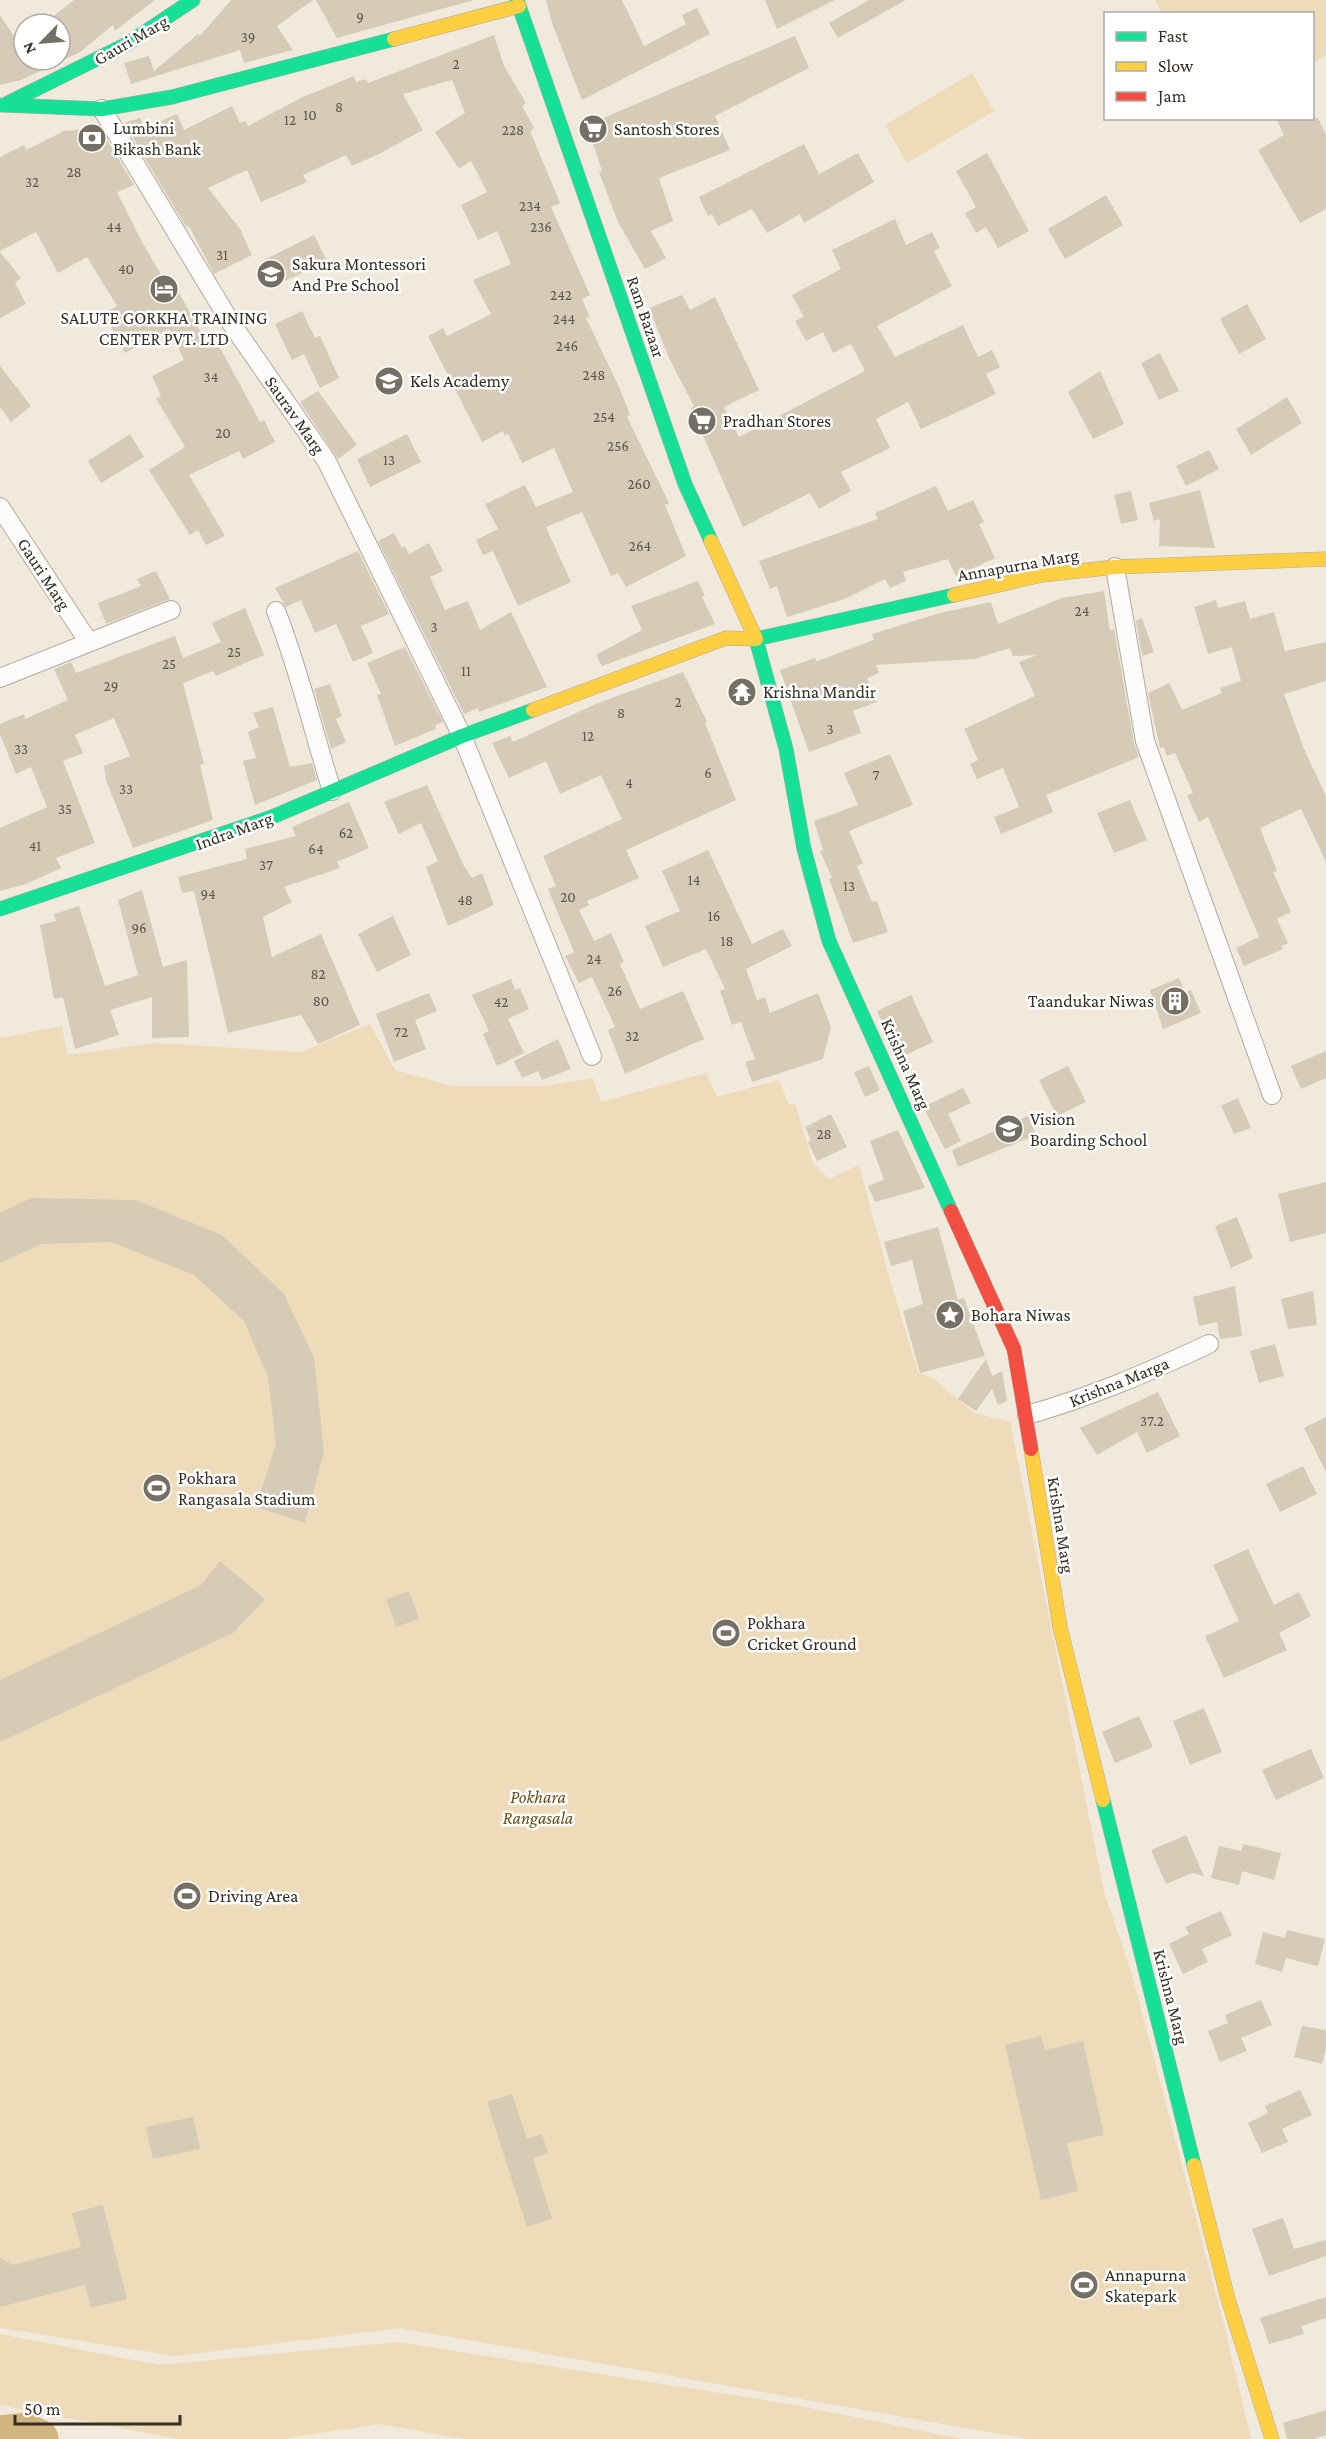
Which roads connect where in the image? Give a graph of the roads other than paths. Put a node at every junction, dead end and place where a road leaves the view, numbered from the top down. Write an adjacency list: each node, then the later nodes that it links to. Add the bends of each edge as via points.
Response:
1 (193, 0): 3 (main road, Gauri Marg, via 168,20 89,65)
2 (518, 3): 4 (main road, via 172,97); 10 (main road, Ram Bazaar, via 685,484)
3 (1, 106): 4 (main road)
4 (102, 109): 13 (street, Saurav Marg, via 231,324 326,460)
5 (0, 507): 11 (street, Gauri Marg)
6 (1326, 559): 7 (main road, Annapurna Marg)
7 (1115, 567): 10 (main road, Annapurna Marg, via 1042,575); 17 (street, via 1144,741)
8 (171, 610): 11 (street)
9 (276, 610): 14 (street, via 294,656)
10 (756, 639): 13 (main road, Indra Marg, via 726,638); 19 (main road, Krishna Marg, via 786,749 804,849 829,941 1014,1349)
11 (88, 641): 12 (street)
12 (0, 678)
13 (462, 736): 14 (main road, Indra Marg); 16 (street)
14 (332, 791): 15 (main road, Indra Marg, via 219,836)
15 (0, 909)
16 (592, 1056)
17 (1272, 1095)
18 (1209, 1344): 19 (street, Krishna Marga, via 1139,1377)
19 (1027, 1415): 20 (main road, Krishna Marg, via 1060,1627 1228,2299)
20 (1272, 2439)

